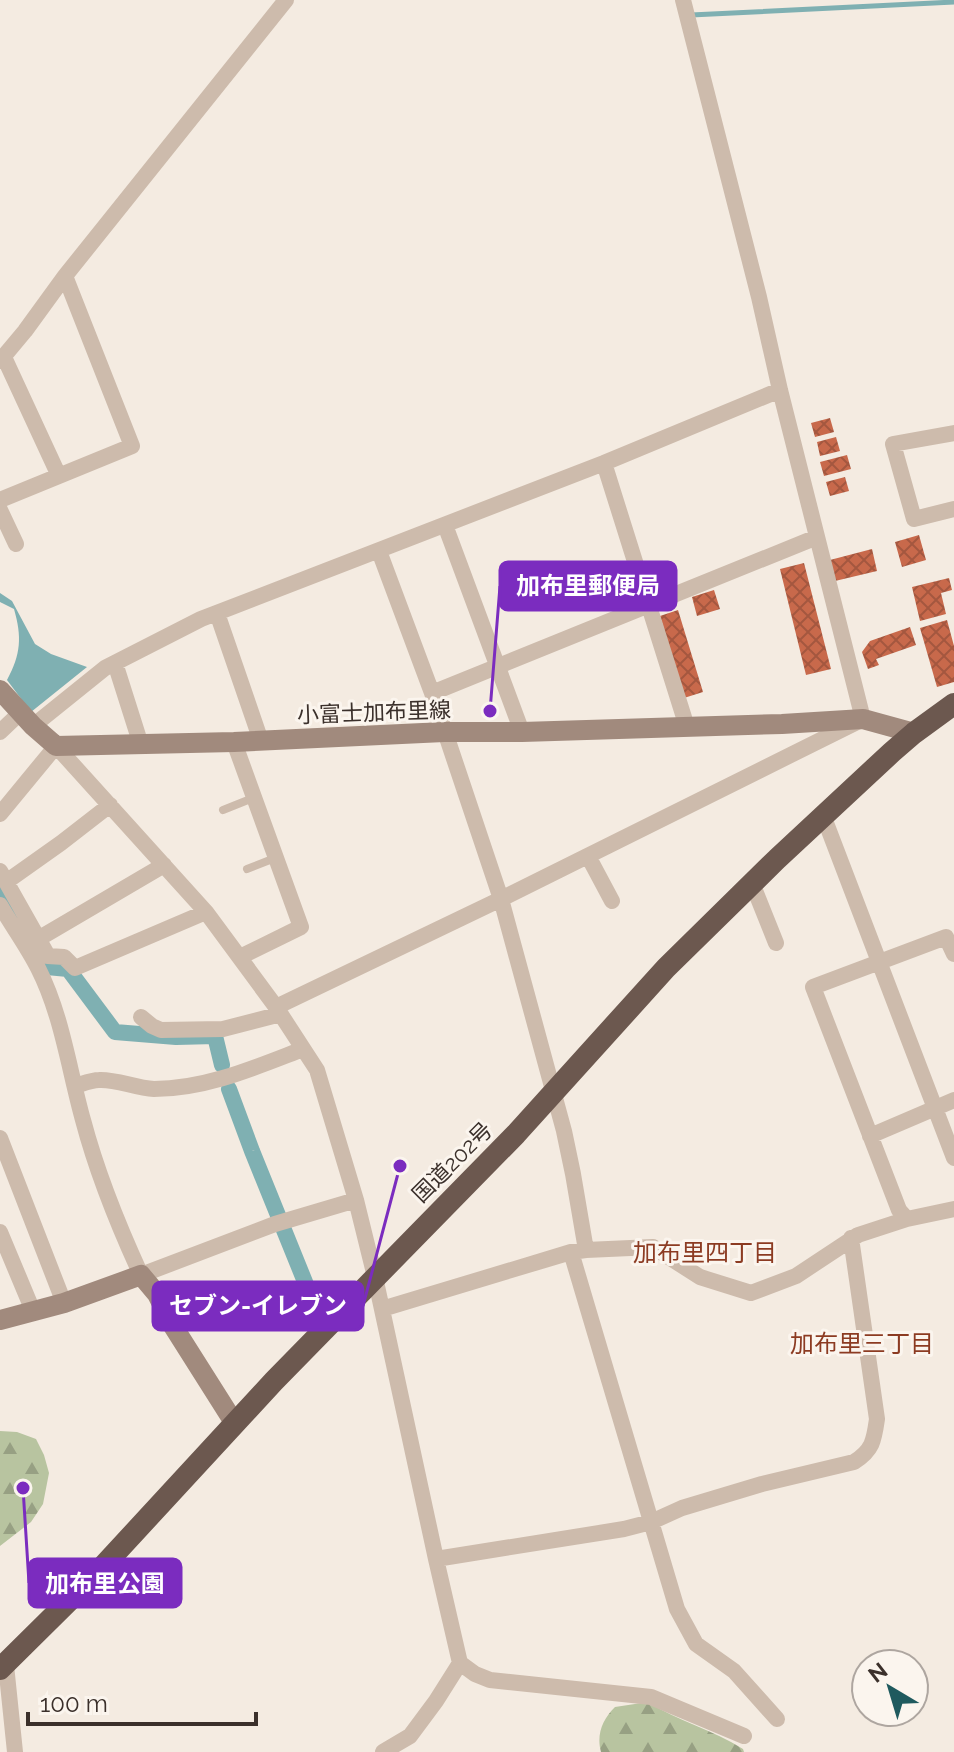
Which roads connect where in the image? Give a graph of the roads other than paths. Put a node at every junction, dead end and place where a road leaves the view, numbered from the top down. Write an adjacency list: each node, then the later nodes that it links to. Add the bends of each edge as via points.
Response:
1 (286, 0): 3 (street)
2 (686, 10): 5 (street, via 759,297)
3 (65, 276): 4 (street); 8 (street, via 132,446)
4 (2, 359): 8 (street)
5 (775, 393): 7 (street); 13 (street)
6 (954, 433): 10 (street, via 893,444 914,519)
7 (604, 463): 12 (street); 16 (street)
8 (59, 476): 9 (street)
9 (0, 500)
10 (954, 509)
11 (0, 510): 14 (street)
12 (445, 525): 15 (street); 19 (street)
13 (812, 540): 16 (street); 23 (street)
14 (16, 544)
15 (379, 551): 17 (street); 20 (street)
16 (648, 606): 19 (street); 24 (street)
17 (217, 613): 18 (street); 29 (street)
18 (115, 663): 21 (street); 31 (street)
19 (498, 666): 20 (street); 27 (street)
20 (432, 693): 26 (street)
21 (12, 707): 25 (street); 32 (main road)
22 (953, 708): 28 (highway, 国道202号)
23 (863, 719): 24 (main road, 小富士加布里線); 28 (main road, 小富士加布里線); 38 (street)
24 (687, 727): 27 (main road, 小富士加布里線)
25 (0, 732)
26 (444, 732): 27 (main road, 小富士加布里線); 29 (main road, 小富士加布里線); 44 (street)
27 (522, 732)
28 (914, 733): 37 (highway, 国道202号)
29 (261, 741): 30 (main road, 小富士加布里線)
30 (234, 742): 31 (main road, 小富士加布里線); 33 (street)
31 (141, 745): 32 (main road, 小富士加布里線)
32 (56, 746): 34 (street); 36 (street)
33 (254, 797): 35 (lane); 39 (street)
34 (110, 805): 40 (street); 42 (street, via 61,843)
35 (223, 810)
36 (0, 814)
37 (823, 815): 43 (highway, 国道202号); 52 (street)
38 (588, 856): 44 (street); 45 (street)
39 (276, 858): 41 (lane); 51 (street, via 301,927)
40 (164, 865): 47 (street); 48 (street)
41 (247, 869)
42 (3, 876): 48 (street)
43 (752, 883): 49 (street); 57 (highway, 国道202号, via 666,968)
44 (501, 899): 53 (street); 57 (street)
45 (612, 901)
46 (0, 905): 56 (street, via 38,968)
47 (206, 912): 48 (street, via 75,968 64,957 48,956); 51 (street)
48 (38, 939)
49 (776, 943)
50 (954, 954): 52 (street, via 946,937)
51 (240, 957): 53 (street)
52 (879, 961): 59 (street); 60 (street, via 813,987)
53 (278, 1010): 54 (street, via 223,1029 161,1030); 55 (street)
54 (141, 1017)
55 (303, 1049): 56 (street, via 240,1073 182,1086 153,1089 95,1080); 63 (street, via 317,1070)
56 (75, 1086): 69 (street, via 118,1226)
57 (554, 1093): 68 (street, via 573,1174); 70 (highway, 国道202号)
58 (954, 1100): 59 (street)
59 (935, 1109): 60 (street); 62 (street)
60 (870, 1136): 65 (street)
61 (0, 1138): 71 (street)
62 (954, 1158)
63 (356, 1200): 69 (street); 70 (street)
64 (954, 1209): 65 (street)
65 (907, 1219): 67 (street)
66 (0, 1232): 73 (street)
67 (851, 1238): 68 (street, via 796,1276 751,1293 700,1277 653,1247); 76 (street, via 877,1419 866,1454 854,1462 762,1484)
68 (578, 1251): 72 (street); 76 (street)
69 (141, 1275): 71 (main road); 75 (main road)
70 (375, 1277): 72 (street); 75 (highway, 国道202号)
71 (64, 1303): 73 (main road)
72 (382, 1309): 77 (street)
73 (33, 1311): 74 (main road)
74 (0, 1320)
75 (235, 1424): 79 (highway, 国道202号)
76 (651, 1522): 77 (street); 80 (street, via 677,1609 696,1644 734,1671)
77 (436, 1559): 78 (street)
78 (460, 1663): 81 (street, via 490,1680 651,1697); 83 (street, via 410,1736)
79 (3, 1667): 82 (street)
80 (777, 1719)
81 (744, 1736)
82 (15, 1752)
83 (383, 1752)

